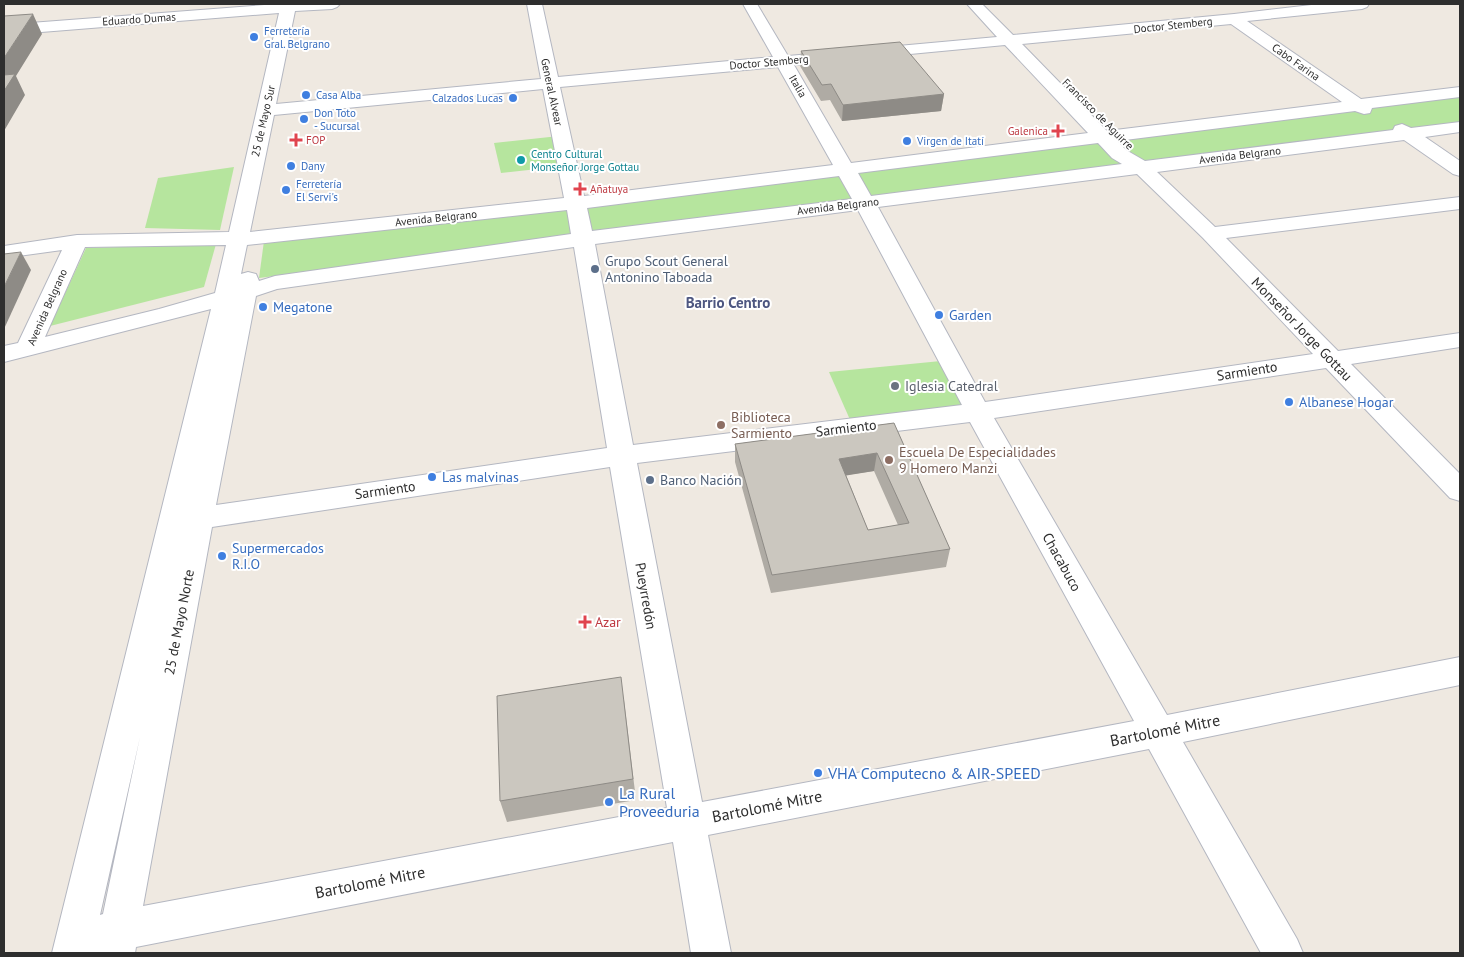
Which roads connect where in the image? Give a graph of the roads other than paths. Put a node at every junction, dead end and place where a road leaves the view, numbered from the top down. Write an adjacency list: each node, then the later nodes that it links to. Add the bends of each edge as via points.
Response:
1 (218, 4): 9 (street, Eduardo Dumas)
2 (332, 4): 8 (street, Eduardo Dumas)
3 (534, 4): 16 (street, General Alvear)
4 (750, 4): 15 (street, Italia)
5 (974, 4): 14 (street, Francisco de Aguirre)
6 (988, 4): 14 (street, Francisco de Aguirre)
7 (1362, 4): 10 (street, Doctor Stemberg)
8 (297, 5): 9 (street, Eduardo Dumas); 19 (street, 25 de Mayo Sur)
9 (174, 12): 12 (street, Eduardo Dumas); 12 (street, Eduardo Dumas, via 87,11)
10 (1237, 13): 14 (street, Doctor Stemberg); 18 (street, Cabo Farina)
11 (4, 20): 12 (street, Eduardo Dumas)
12 (51, 21): 13 (street, Eduardo Dumas)
13 (4, 30)
14 (1017, 40): 15 (street, Doctor Stemberg); 22 (street, Francisco de Aguirre)
15 (783, 61): 16 (street, Doctor Stemberg); 23 (street, Italia)
16 (550, 82): 19 (street, Doctor Stemberg); 26 (street, General Alvear)
17 (1460, 92): 18 (street, Avenida Belgrano)
18 (1357, 105): 21 (street, Cabo Farina); 22 (street, Avenida Belgrano)
19 (274, 109): 30 (street, 25 de Mayo Sur)
20 (1460, 127): 21 (street, Avenida Belgrano)
21 (1409, 134): 24 (street, Avenida Belgrano); 25 (street, Cabo Farina)
22 (1110, 136): 23 (street, Avenida Belgrano); 24 (street, Francisco de Aguirre, via 1119,154)
23 (846, 168): 26 (street, Avenida Belgrano); 27 (street, Chacabuco)
24 (1142, 168): 27 (street, Avenida Belgrano); 29 (street, Monseñor Jorge Gottau)
25 (1460, 170)
26 (575, 202): 30 (street, Avenida Belgrano); 31 (street, General Alvear)
27 (866, 203): 31 (street, Avenida Belgrano); 39 (street, Chacabuco)
28 (1460, 203): 29 (street)
29 (1210, 234): 38 (street, Monseñor Jorge Gottau)
30 (246, 238): 32 (street, Avenida Belgrano); 34 (street, 25 de Mayo Sur)
31 (583, 239): 34 (street, Avenida Belgrano, via 275,284); 40 (street, Pueyrredón)
32 (78, 240): 33 (street); 36 (street, Avenida Belgrano)
33 (4, 252)
34 (236, 294): 36 (street, Avenida Belgrano, via 174,313); 42 (street, 25 de Mayo Norte)
35 (1460, 340): 38 (street, Sarmiento)
36 (27, 349): 37 (street)
37 (4, 354)
38 (1330, 359): 39 (street, Sarmiento); 41 (street, Monseñor Jorge Gottau)
39 (978, 412): 40 (street, Sarmiento); 44 (street, Chacabuco)
40 (620, 456): 42 (street, Sarmiento); 45 (street, Pueyrredón)
41 (1460, 491)
42 (186, 520): 46 (street, 25 de Mayo Norte); 47 (street, 25 de Mayo Norte)
43 (1460, 671): 44 (street, Bartolomé Mitre)
44 (1157, 732): 45 (street, Bartolomé Mitre); 49 (street, Chacabuco)
45 (688, 821): 46 (street, Bartolomé Mitre); 48 (street, Pueyrredón)
46 (117, 942): 47 (street, Bartolomé Mitre)
47 (73, 947)
48 (711, 953)
49 (1283, 953)

